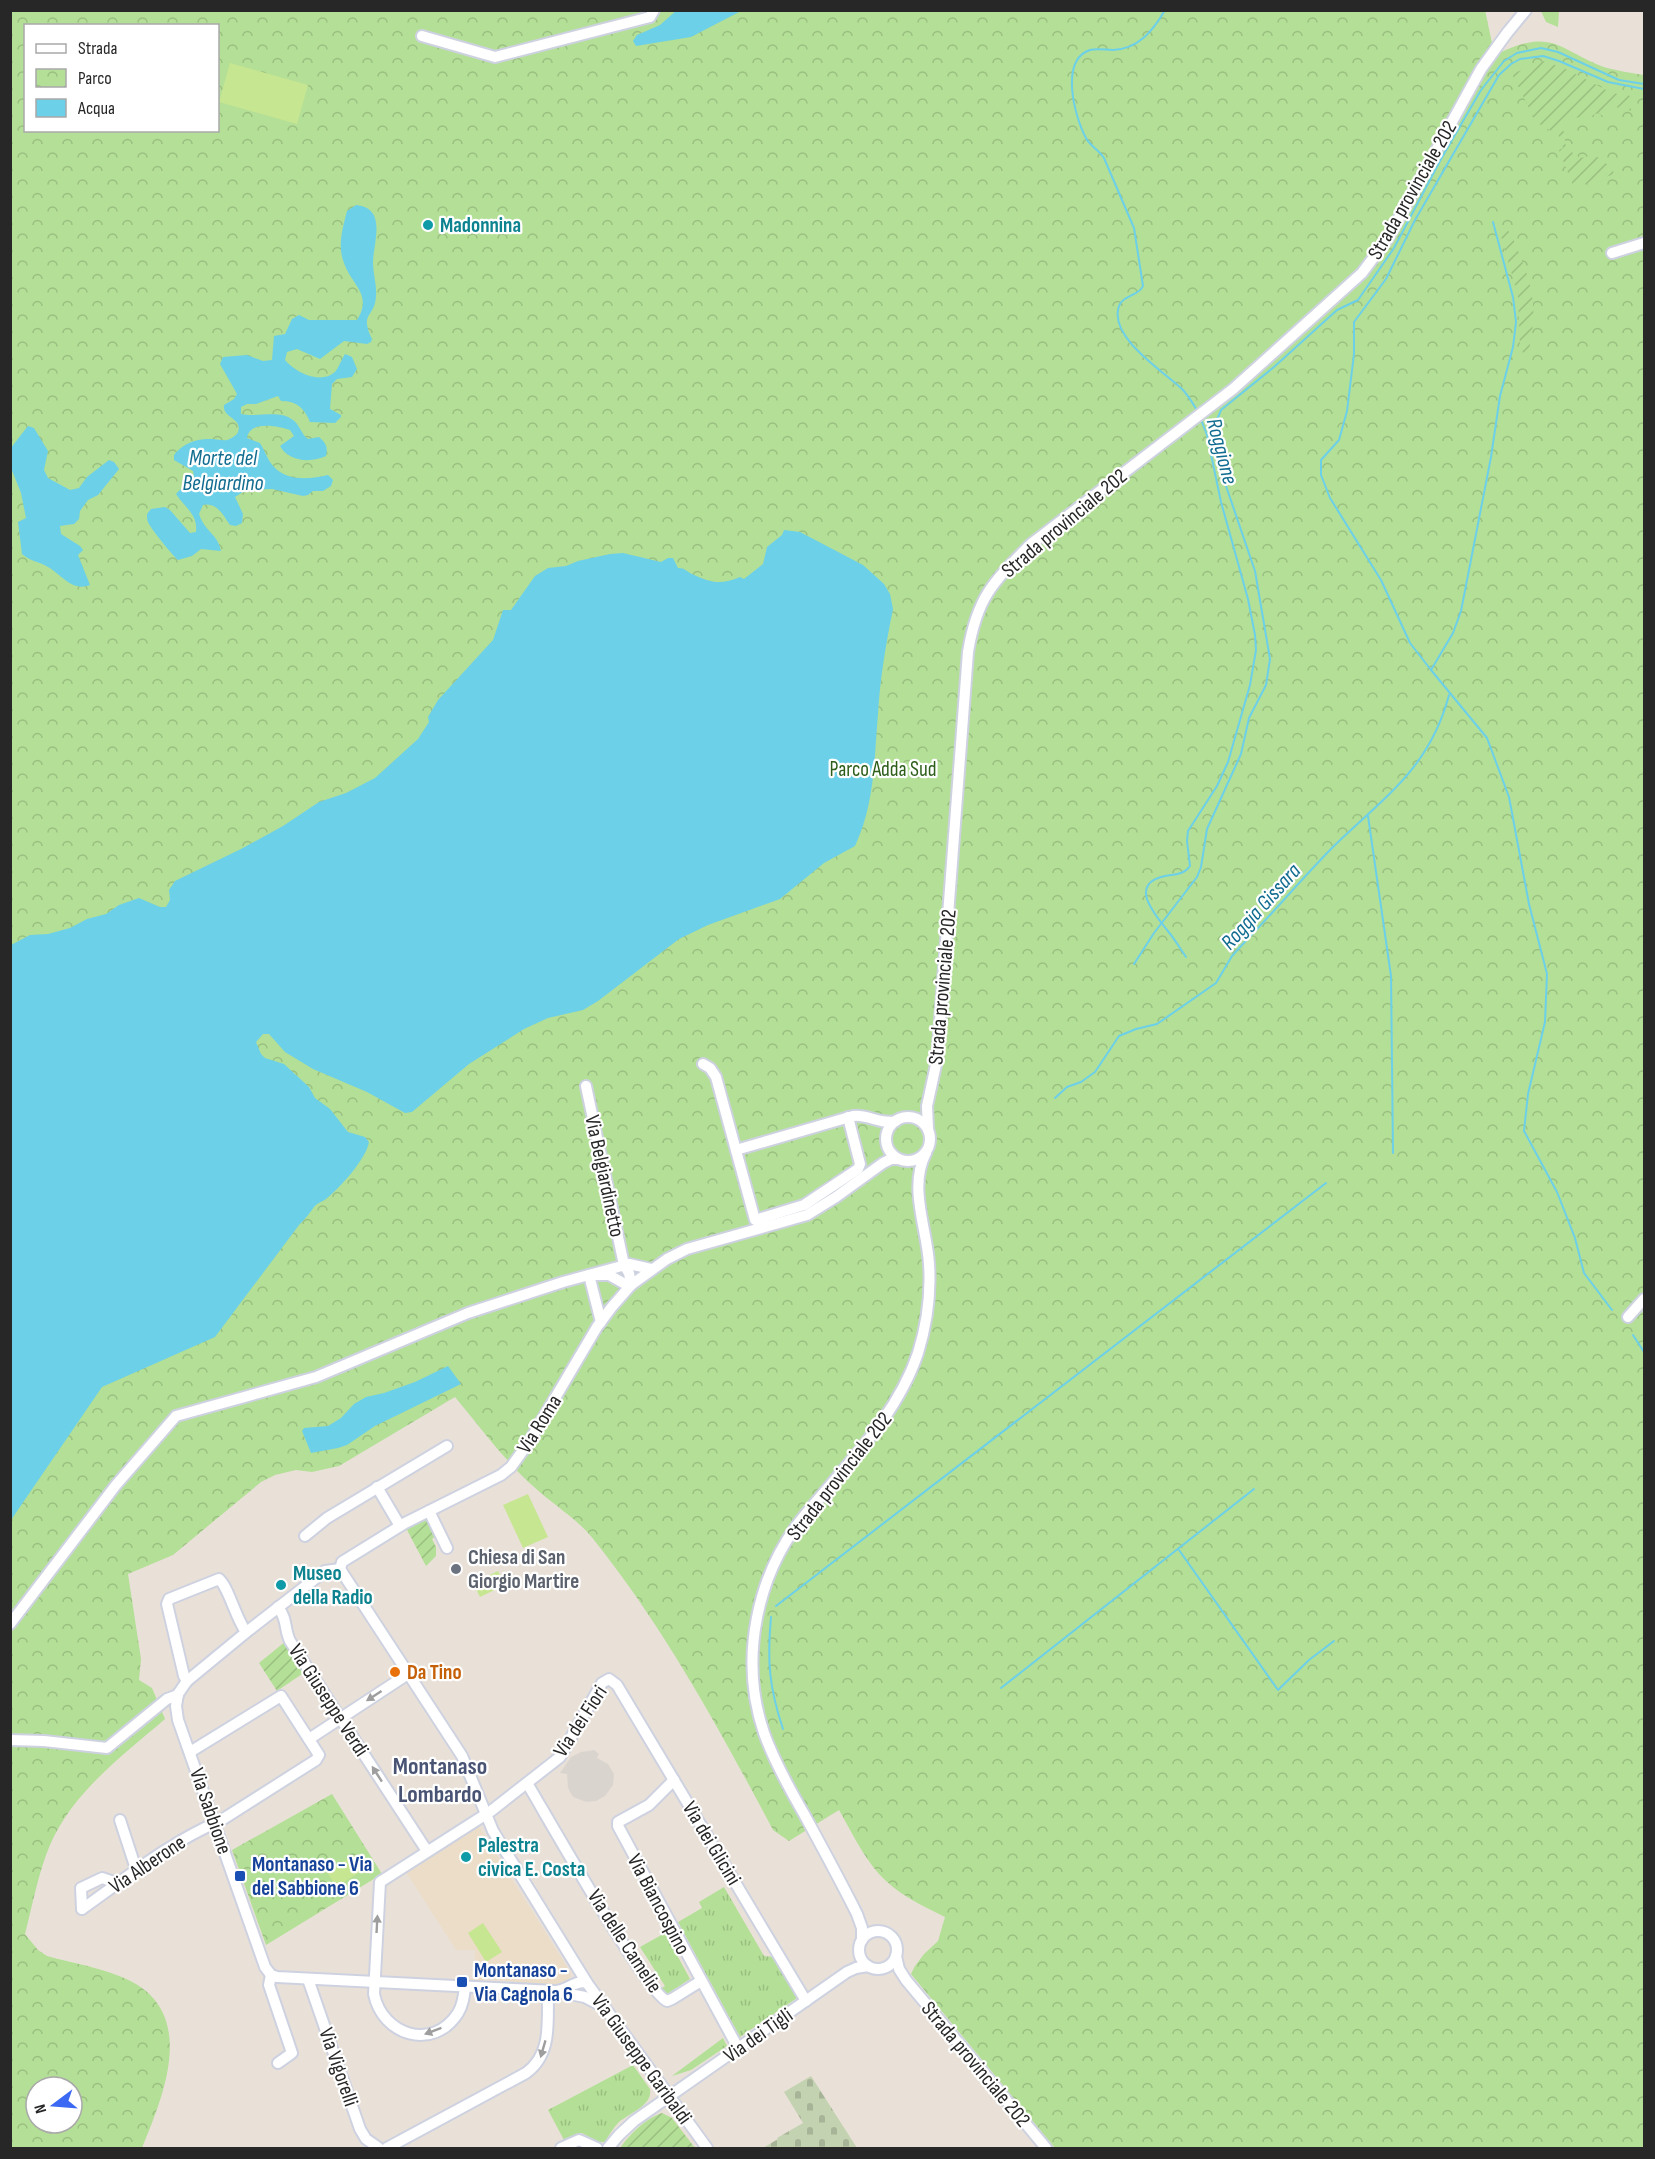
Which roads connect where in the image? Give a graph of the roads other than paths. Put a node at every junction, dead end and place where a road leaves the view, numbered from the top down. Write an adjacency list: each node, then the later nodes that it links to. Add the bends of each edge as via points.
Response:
1 (654, 10): 3 (street, via 650,16 495,57)
2 (1526, 10): 8 (street, Strada provinciale 202, via 1481,69 1370,264 1242,381 1031,544 997,578 978,612 968,652 937,1060)
3 (422, 36)
4 (1644, 243): 5 (street)
5 (1612, 253)
6 (703, 1064): 15 (street, via 716,1077)
7 (586, 1086): 20 (street, Via Belgiardinetto)
8 (929, 1096): 10 (street, via 920,1111); 13 (street, Strada provinciale 202)
9 (848, 1117): 11 (street, via 860,1115); 15 (street); 15 (street, via 860,1168 815,1200 788,1212 755,1221)
10 (908, 1117): 12 (street); 13 (street, via 920,1120)
11 (874, 1120): 12 (street); 14 (street, Strada provinciale 202)
12 (896, 1121): 14 (street)
13 (928, 1129): 16 (street, Strada provinciale 202, via 930,1142)
14 (886, 1141): 17 (street, Strada provinciale 202, via 892,1155); 18 (street)
15 (736, 1150)
16 (926, 1153): 17 (street, via 913,1161); 19 (street, Strada provinciale 202, via 918,1172)
17 (899, 1159): 18 (street, Via Roma); 19 (street, Strada provinciale 202, via 911,1171)
18 (879, 1167): 21 (street, Via Roma, via 807,1215 687,1249)
19 (919, 1196): 53 (street, Strada provinciale 202, via 930,1282 925,1328 915,1362 887,1414 780,1552 765,1583 753,1653 755,1695 764,1731 778,1766)
20 (624, 1266): 21 (street); 22 (street); 23 (street, Via Belgiardinetto, via 629,1273)
21 (651, 1269): 23 (street, Via Roma)
22 (589, 1275): 23 (street, via 609,1275); 26 (street); 35 (street, via 468,1314 316,1377 176,1416 116,1485)
23 (626, 1283): 26 (street, Via Roma)
24 (1644, 1299): 25 (street)
25 (1628, 1317)
26 (601, 1322): 29 (street, Via Roma, via 511,1467)
27 (447, 1446): 28 (street)
28 (377, 1487): 30 (street); 31 (street)
29 (429, 1511): 30 (street, Via Roma); 32 (street)
30 (400, 1526): 33 (street, Via Roma, via 342,1562)
31 (305, 1536)
32 (447, 1548)
33 (340, 1569): 34 (street, Via Roma, via 325,1571); 37 (street, Via Giuseppe Garibaldi)
34 (278, 1607): 36 (street, Via Roma); 41 (street, Via Giuseppe Verdi, via 290,1641)
35 (10, 1624)
36 (246, 1632): 38 (street, Via Roma); 38 (street, via 219,1579 168,1601)
37 (408, 1674): 41 (street, one-way to 41); 47 (street, Via Giuseppe Garibaldi, via 462,1756)
38 (187, 1681): 40 (street)
39 (617, 1685): 45 (street, Via dei Glicini); 46 (street, Via dei Fiori, via 612,1680 604,1681 560,1757)
40 (178, 1695): 43 (street, via 167,1699 107,1748); 44 (street, Via Sabbione, via 177,1713)
41 (340, 1719): 42 (street); 50 (street, Via Giuseppe Verdi, one-way to 41)
42 (309, 1739): 44 (street, via 281,1696); 49 (street, Via Alberone, via 319,1755 316,1760)
43 (10, 1740)
44 (190, 1752): 49 (street, Via Sabbione)
45 (674, 1780): 64 (street, Via Biancospino, via 649,1805 618,1822 618,1826); 71 (street, Via dei Glicini)
46 (527, 1783): 47 (street, Via dei Fiori); 64 (street, Via delle Camelie, via 609,1921 662,1999 667,2001)
47 (486, 1814): 50 (street, Via dei Fiori); 57 (street, Via Giuseppe Garibaldi)
48 (120, 1820): 51 (street)
49 (215, 1823): 51 (street, Via Alberone); 61 (street, Via Sabbione)
50 (427, 1851): 65 (street, Via dei Fiori, one-way to 50, via 380,1882)
51 (136, 1869): 52 (street, Via Alberone)
52 (117, 1883): 52 (street, Via Alberone, via 82,1909 81,1888 102,1878)
53 (857, 1914): 54 (street, Strada provinciale 202); 55 (street, Strada provinciale 202, via 862,1928)
54 (879, 1930): 55 (street, via 869,1933); 56 (street, Strada provinciale 202, via 896,1941)
55 (861, 1946): 58 (street, Strada provinciale 202, via 861,1957); 60 (street, Via dei Tigli, via 856,1963)
56 (896, 1956): 59 (street); 63 (street, Strada provinciale 202)
57 (575, 1963): 66 (street, Via Giuseppe Garibaldi); 67 (street, via 578,1977)
58 (868, 1966): 59 (street, Strada provinciale 202); 60 (street, Via dei Tigli)
59 (885, 1968): 63 (street, Strada provinciale 202)
60 (847, 1972): 71 (street, Via dei Tigli)
61 (270, 1975): 62 (street); 74 (street, Via Sabbione, via 269,1985 292,2053)
62 (308, 1979): 65 (street); 76 (street, Via Vigorelli, via 360,2129)
63 (906, 1980): 82 (street, Strada provinciale 202)
64 (701, 1981): 73 (street, Via Biancospino)
65 (374, 1982): 68 (street); 68 (street, one-way to 65, via 461,2007 451,2021 418,2035 401,2031 385,2019 376,2003)
66 (587, 1983): 67 (street); 70 (street, via 585,1992); 72 (street, Via Giuseppe Garibaldi)
67 (574, 1984): 69 (street)
68 (465, 1987): 69 (street)
69 (552, 1991): 70 (street); 77 (street, one-way to 77, via 546,2044 535,2065)
70 (577, 1996): 72 (street, via 595,2001)
71 (806, 2001): 73 (street, Via dei Tigli)
72 (605, 2009): 75 (street, Via Giuseppe Garibaldi)
73 (738, 2048): 75 (street, Via dei Tigli)
74 (278, 2063)
75 (668, 2097): 80 (street, Via dei Tigli, via 625,2129); 81 (street, Via Giuseppe Garibaldi)
76 (379, 2148)
77 (387, 2148)
78 (561, 2148): 79 (street, via 579,2140)
79 (597, 2148)
80 (609, 2148)
81 (707, 2148)
82 (1046, 2148)

